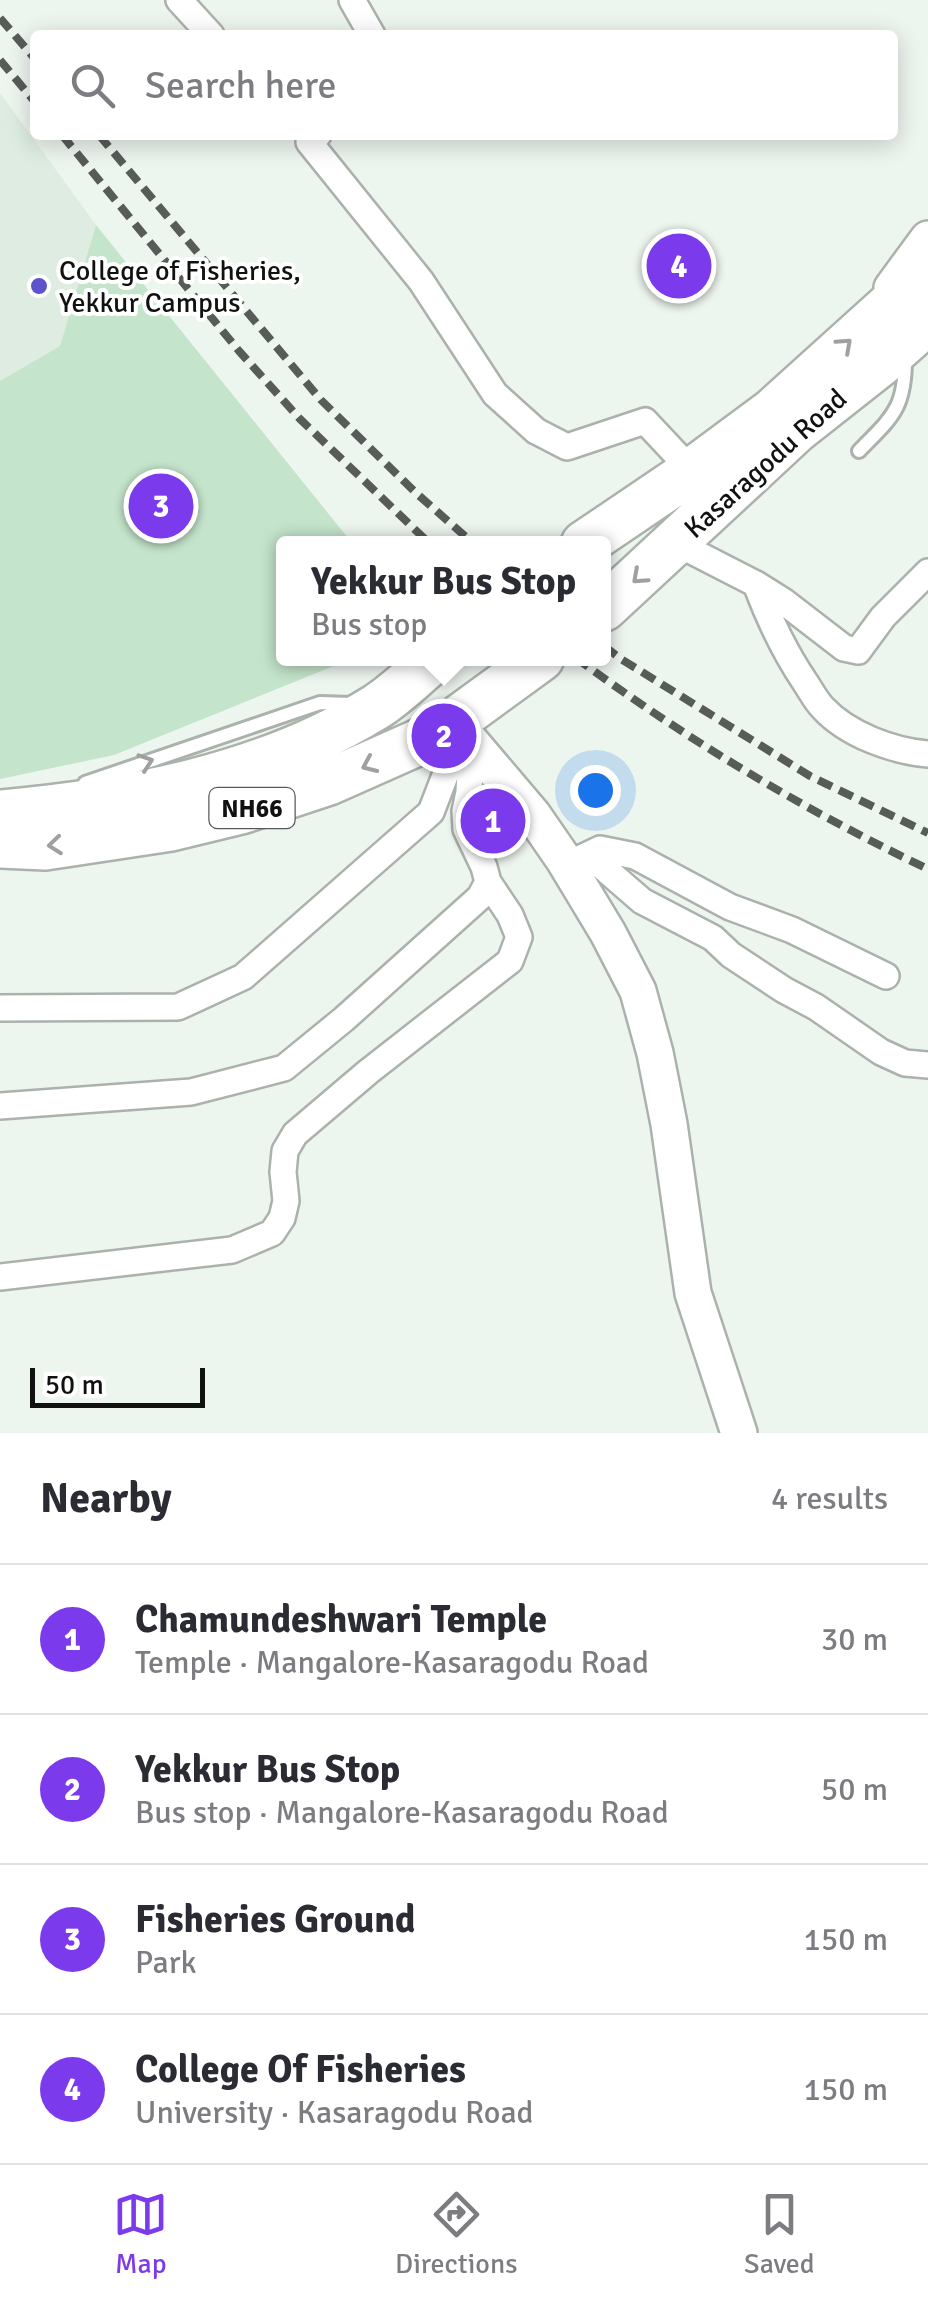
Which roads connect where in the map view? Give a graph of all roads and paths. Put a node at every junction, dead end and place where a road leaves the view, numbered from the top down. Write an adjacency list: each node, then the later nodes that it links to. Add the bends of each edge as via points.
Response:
1 (179, 0): 3 (street)
2 (352, 0): 4 (street)
3 (206, 30)
4 (369, 30)
5 (312, 140): 10 (street, via 421,281 495,394 536,431 567,447 646,421)
6 (928, 239): 8 (street, via 893,285)
7 (928, 271): 8 (highway, Kasaragodu Road)
8 (905, 325): 9 (lane, via 904,395); 10 (highway, Kasaragodu Road, one-way to 8); 12 (highway, Kasaragodu Road)
9 (859, 452)
10 (692, 471): 11 (highway, Kasaragodu Road)
11 (596, 536)
12 (676, 543): 14 (street); 15 (highway, Kasaragodu Road, one-way to 15)
13 (928, 572): 14 (street, via 858,651 844,648)
14 (756, 584): 20 (street, via 772,626 822,707 844,727 900,752)
15 (611, 602)
16 (426, 666): 18 (highway, NH66)
17 (529, 666): 19 (highway, NH66)
18 (378, 706): 21 (lane, one-way to 18, via 320,702); 23 (highway, NH66, via 219,776)
19 (469, 712): 22 (street); 23 (highway, NH66, one-way to 23, via 437,734 329,782 171,828 45,847); 24 (street); 25 (street, via 533,815)
20 (928, 754)
21 (70, 788)
22 (431, 812): 24 (street); 28 (street, via 243,976 178,1007)
23 (19, 816)
24 (466, 820): 26 (street)
25 (577, 858): 27 (street, via 600,848 635,856 730,907); 29 (street, via 713,938 881,1052); 32 (street, via 638,991 670,1124 693,1293)
26 (488, 882): 30 (street, via 480,897 284,1068 191,1092); 31 (street, via 518,937 510,962 295,1134 284,1150 286,1201 272,1233 232,1250)
27 (886, 976)
28 (0, 1008)
29 (928, 1064)
30 (0, 1106)
31 (0, 1276)
32 (739, 1433)

